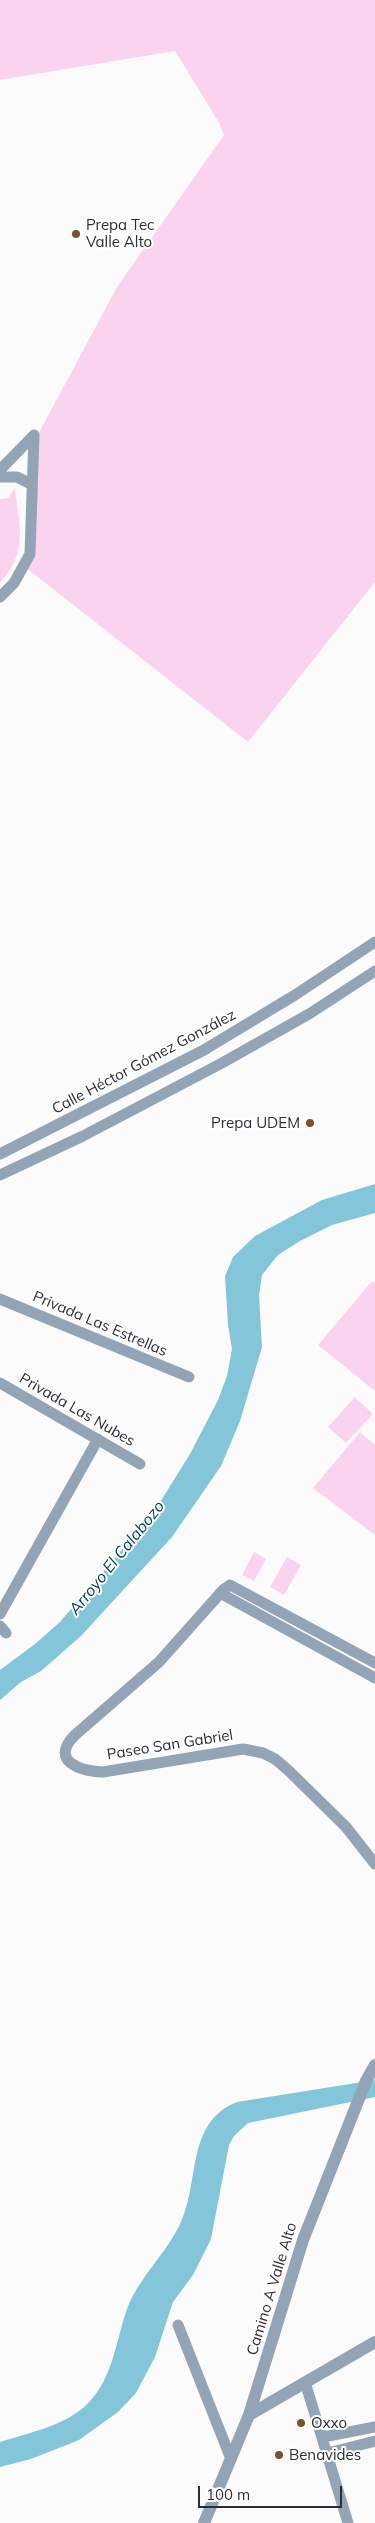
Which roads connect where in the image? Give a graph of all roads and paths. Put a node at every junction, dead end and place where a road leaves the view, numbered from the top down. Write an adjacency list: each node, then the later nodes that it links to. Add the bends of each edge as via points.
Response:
1 (0, 470): 3 (street, via 34,435)
2 (0, 476): 3 (street, via 17,477)
3 (31, 484): 4 (street, via 30,554 14,583)
4 (0, 597)
5 (375, 942): 7 (street, Calle Héctor Gómez González, via 204,1050)
6 (375, 970): 9 (street, via 310,1014 222,1063 83,1136)
7 (0, 1154)
8 (0, 1160): 9 (street)
9 (3, 1173)
10 (0, 1299): 11 (street, Privada Las Estrellas)
11 (189, 1377)
12 (0, 1383): 13 (street, Privada Las Nubes)
13 (98, 1439): 14 (street, Privada Las Nubes); 16 (street)
14 (140, 1464)
15 (220, 1593): 17 (street, via 228,1586 235,1586); 18 (street); 21 (street, Paseo San Gabriel, via 158,1662 68,1742 66,1759 81,1769 103,1772 243,1749 263,1753 295,1776 346,1827)
16 (0, 1614)
17 (319, 1633): 18 (street); 19 (street)
18 (313, 1645): 20 (street)
19 (375, 1663)
20 (375, 1678)
21 (375, 1864)
22 (375, 2065): 26 (street, Camino A Valle Alto, via 318,2197)
23 (178, 2324): 31 (street)
24 (375, 2342): 25 (street)
25 (305, 2382): 26 (street); 28 (street)
26 (249, 2415): 31 (street, Camino A Valle Alto)
27 (375, 2427): 28 (street)
28 (323, 2437): 30 (street)
29 (375, 2441): 30 (street)
30 (328, 2453): 33 (street)
31 (231, 2459): 32 (street, Camino A Valle Alto)
32 (204, 2523)
33 (348, 2523)

